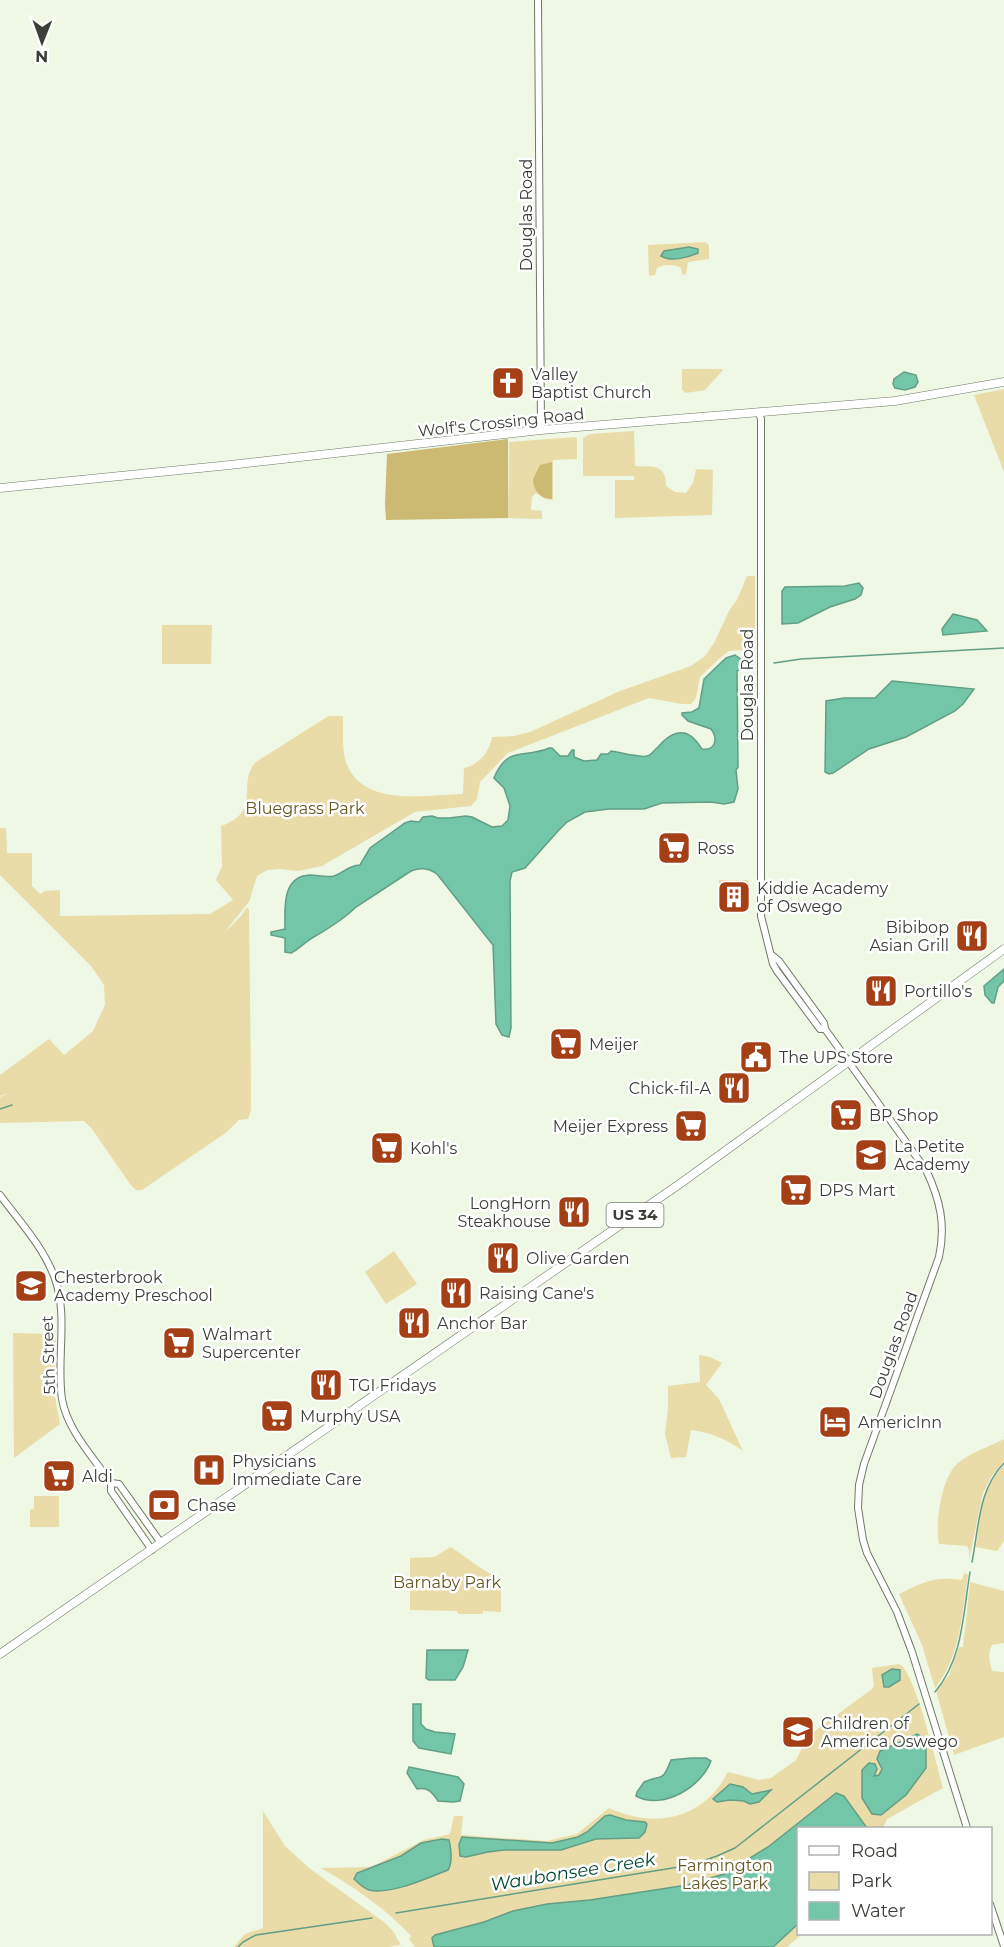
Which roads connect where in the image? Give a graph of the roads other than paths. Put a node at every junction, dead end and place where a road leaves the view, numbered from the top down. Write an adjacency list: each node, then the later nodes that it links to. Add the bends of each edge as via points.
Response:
1 (538, 0): 4 (street, Douglas Road)
2 (1004, 382): 3 (main road, Wolf's Crossing Road, via 907,400)
3 (759, 413): 4 (main road, Wolf's Crossing Road); 7 (street, Douglas Road, via 763,929 773,956)
4 (541, 430): 5 (main road, Wolf's Crossing Road)
5 (0, 488)
6 (1004, 949): 7 (main road, US 34)
7 (848, 1062): 10 (main road, US 34, via 672,1189); 13 (street, Douglas Road, via 926,1170 942,1216 939,1257 864,1464 858,1508 864,1546 901,1623)
8 (0, 1195): 9 (street, 5th Street, via 37,1244 54,1277 62,1325 62,1401 75,1432)
9 (111, 1482): 10 (street, 5th Street, via 119,1484); 11 (street, 5th Street, via 111,1491)
10 (161, 1543): 11 (main road, US 34)
11 (152, 1550): 12 (main road, US 34)
12 (0, 1654)
13 (967, 1827)
14 (992, 1910): 15 (street)
15 (1004, 1946)

